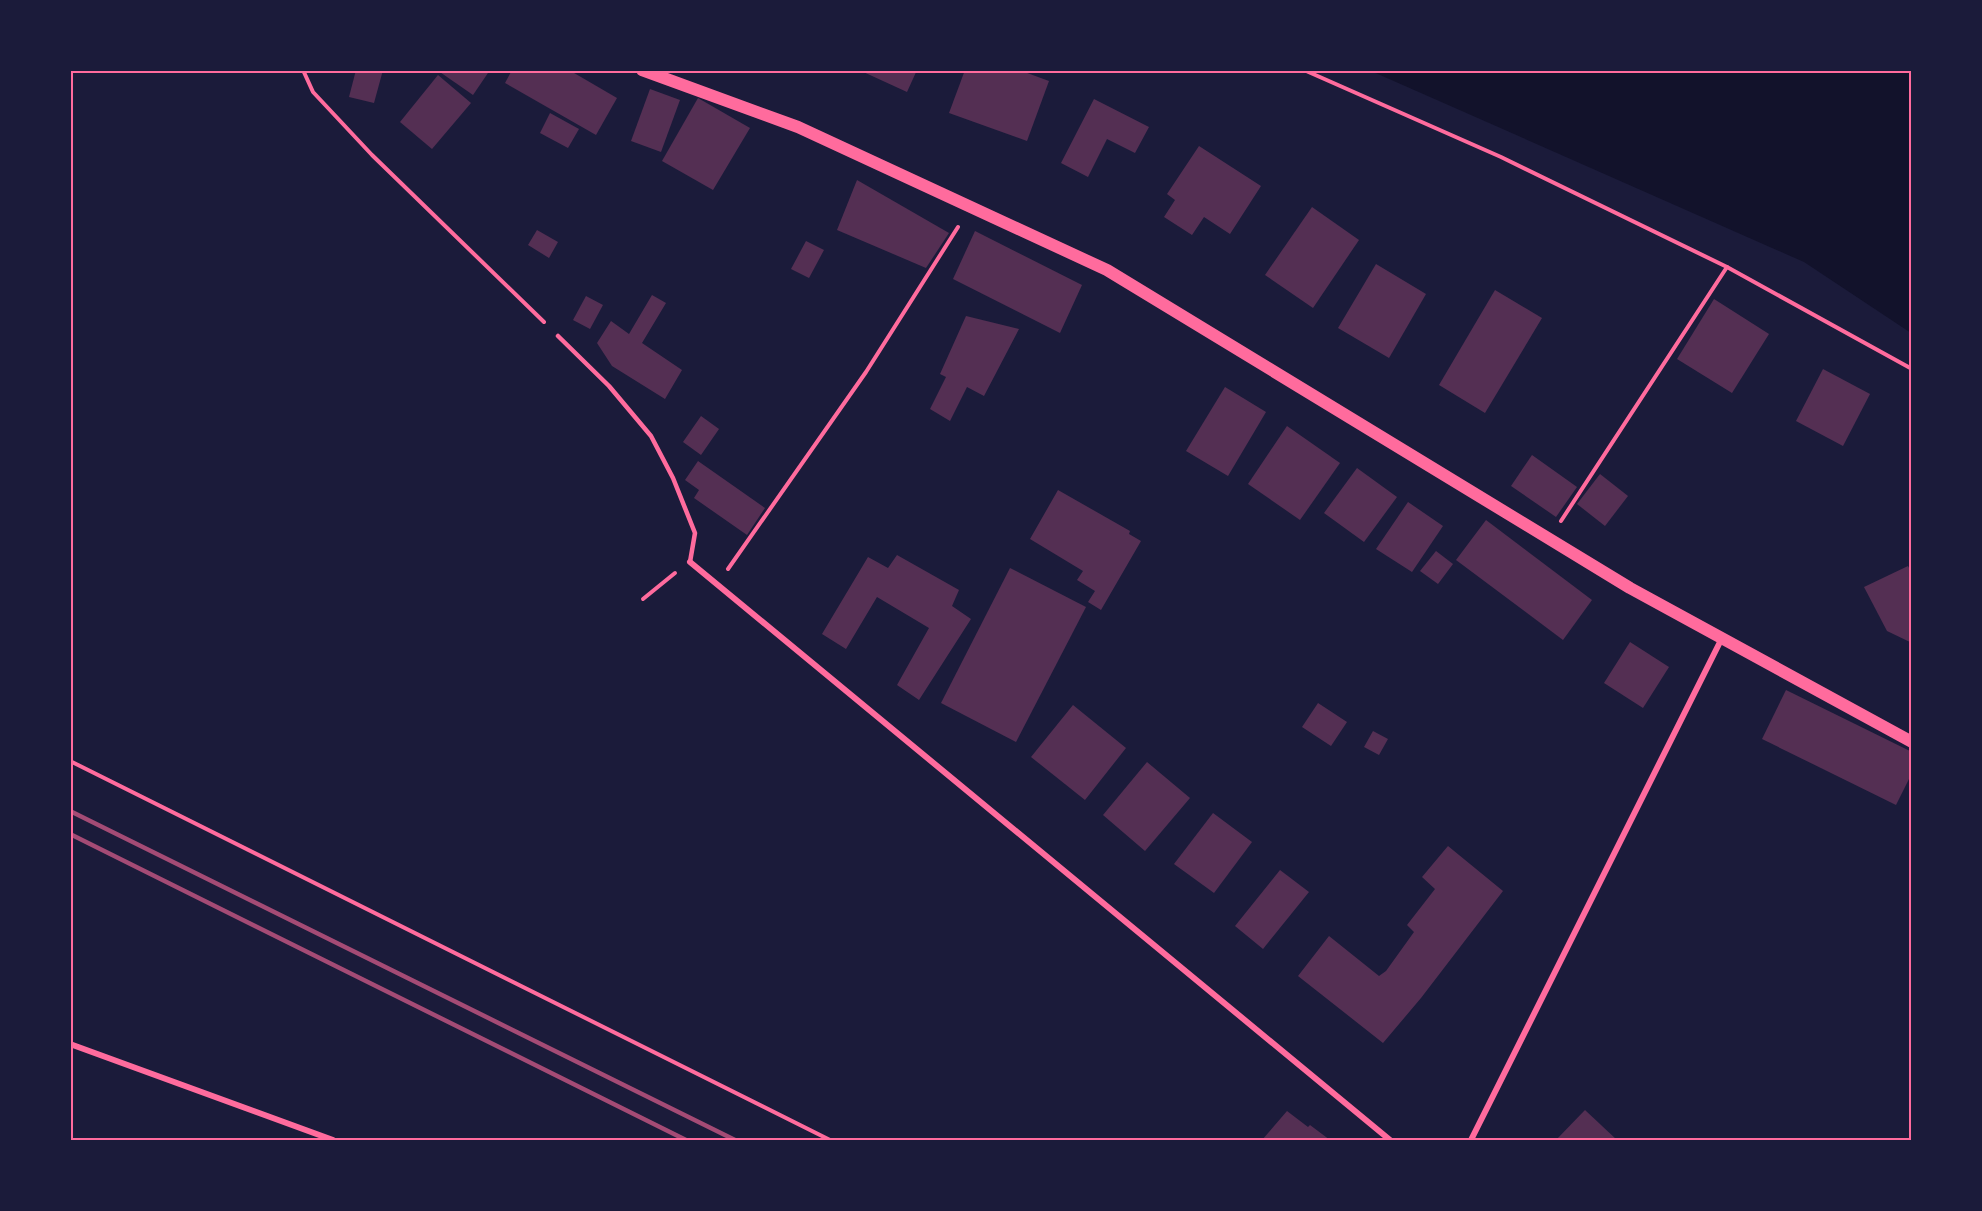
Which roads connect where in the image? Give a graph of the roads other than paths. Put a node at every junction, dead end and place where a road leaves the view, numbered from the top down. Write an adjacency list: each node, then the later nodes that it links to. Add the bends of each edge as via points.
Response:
1 (642, 70): 4 (main road, via 798,127 1107,270 1630,588)
2 (558, 336): 3 (lane, via 609,386 651,436 696,533)
3 (690, 562): 8 (street)
4 (1722, 638): 5 (main road); 9 (street)
5 (1911, 742)
6 (70, 1044): 7 (street)
7 (333, 1140)
8 (1390, 1140)
9 (1471, 1140)

